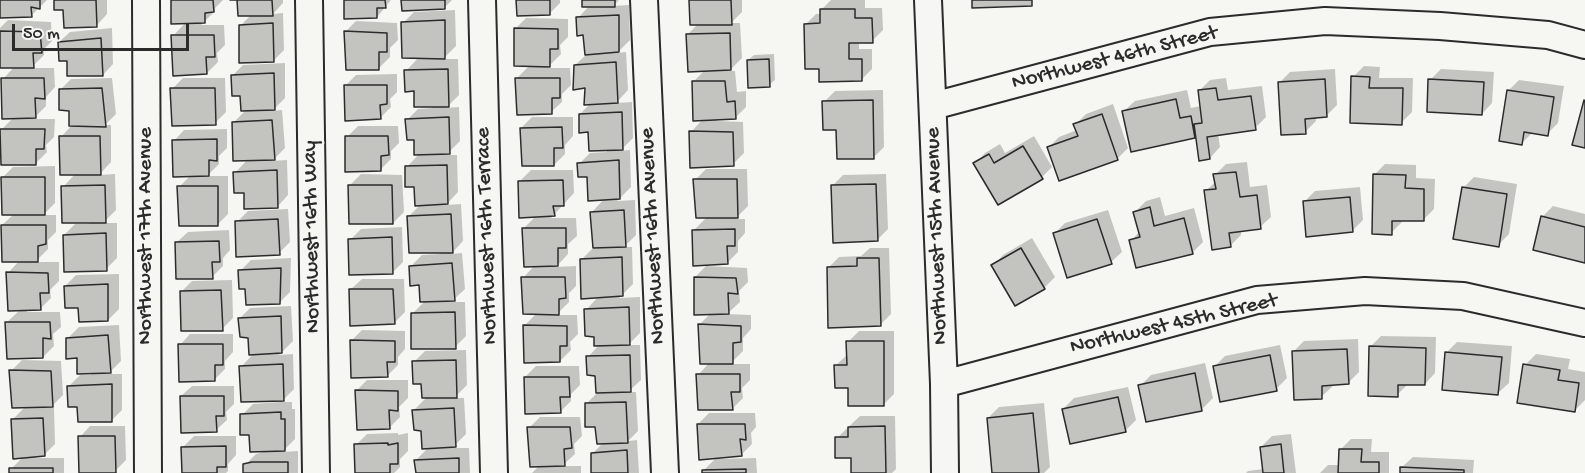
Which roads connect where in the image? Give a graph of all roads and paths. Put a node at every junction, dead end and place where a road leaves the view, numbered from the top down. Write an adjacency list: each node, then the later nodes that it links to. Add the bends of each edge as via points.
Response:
1 (146, 0): 10 (street, Northwest 17th Avenue)
2 (309, 0): 11 (street, Northwest 16th Way)
3 (482, 0): 12 (street, Northwest 16th Terrace)
4 (644, 0): 13 (street, Northwest 16th Avenue)
5 (928, 0): 7 (street, Northwest 15th Avenue)
6 (1585, 45): 7 (street, Northwest 46th Street, via 1548,35 1326,21 1210,32)
7 (933, 106): 9 (street, Northwest 15th Avenue)
8 (1585, 323): 9 (street, Northwest 45th Street, via 1463,296 1365,291 1257,300)
9 (944, 384): 14 (street, Northwest 15th Avenue)
10 (148, 473)
11 (316, 473)
12 (494, 473)
13 (665, 473)
14 (945, 473)

